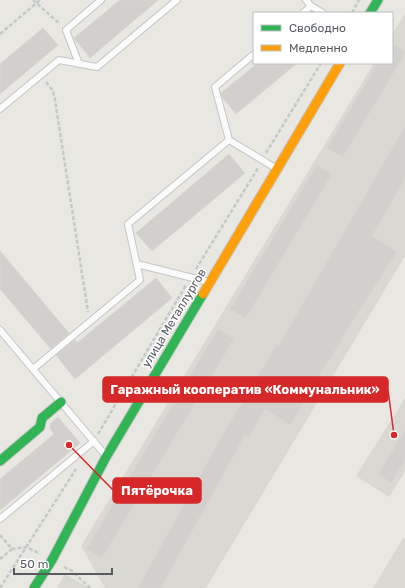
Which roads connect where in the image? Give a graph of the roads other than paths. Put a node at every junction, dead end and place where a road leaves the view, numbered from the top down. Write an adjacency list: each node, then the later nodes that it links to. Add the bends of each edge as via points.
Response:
1 (101, 0): 10 (lane, via 66,30)
2 (177, 0): 10 (lane, via 97,67)
3 (306, 0): 5 (lane)
4 (378, 0): 8 (street)
5 (311, 6): 6 (lane); 7 (lane)
6 (304, 12)
7 (321, 12)
8 (371, 12)
9 (253, 55): 13 (lane, via 215,87)
10 (79, 64): 12 (lane, via 59,60)
11 (339, 64): 14 (street, улица Металлургов)
12 (0, 109)
13 (229, 140): 14 (lane); 15 (lane, via 128,224)
14 (277, 168): 16 (street, улица Металлургов)
15 (137, 264): 16 (lane); 18 (lane, via 140,280)
16 (209, 282): 21 (street, улица Металлургов)
17 (0, 330): 18 (lane)
18 (33, 369): 19 (lane)
19 (61, 402): 20 (lane); 22 (street, via 42,418 40,427)
20 (94, 441): 21 (lane); 23 (lane)
21 (106, 457): 24 (street, улица Металлургов, via 52,560)
22 (0, 461)
23 (0, 519)
24 (34, 588)

